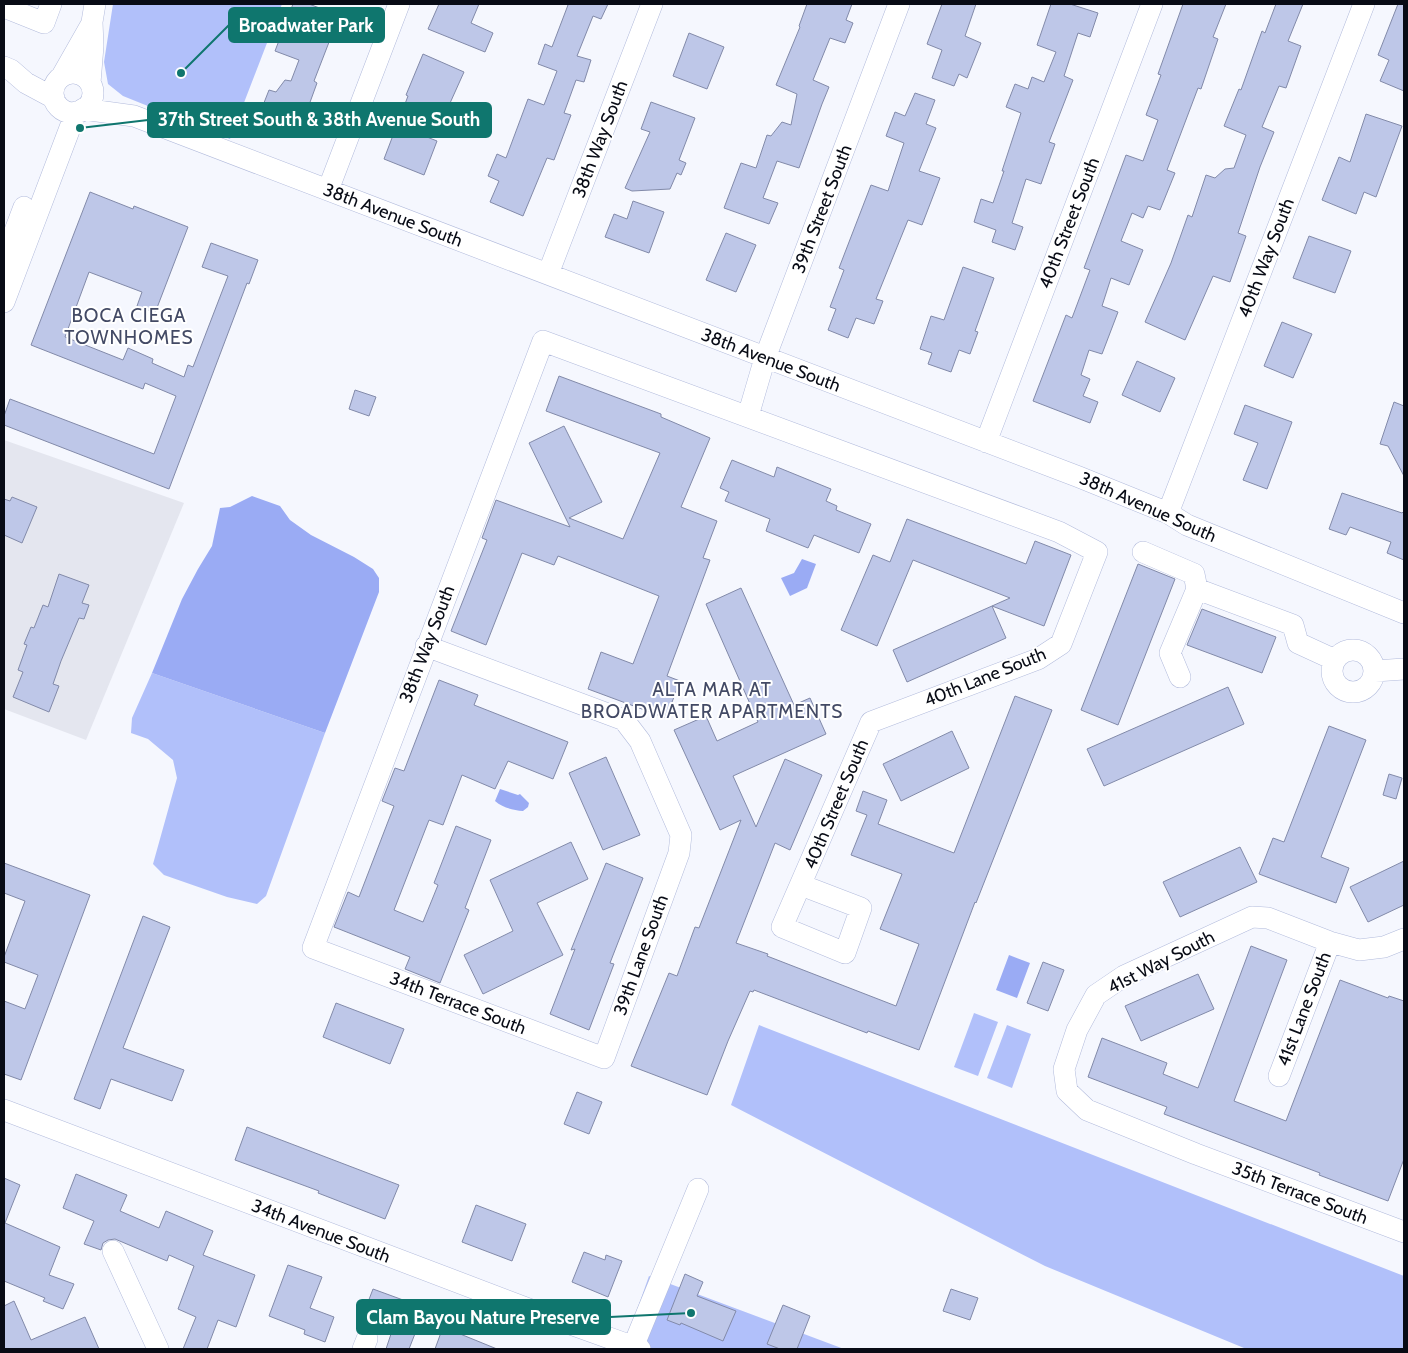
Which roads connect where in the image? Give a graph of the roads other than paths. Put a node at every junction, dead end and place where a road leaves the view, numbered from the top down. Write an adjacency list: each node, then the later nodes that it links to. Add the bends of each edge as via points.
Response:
1 (51, 4): 7 (street, via 44,23)
2 (399, 4): 13 (street)
3 (652, 4): 15 (street, 38th Way South)
4 (900, 4): 17 (street, 39th Street South)
5 (1152, 4): 19 (street, 40th Street South)
6 (1364, 4): 20 (street, 40th Way South)
7 (4, 7)
8 (94, 13): 10 (street); 11 (street)
9 (7, 68): 11 (street, 38th Avenue South, via 26,82)
10 (91, 86): 11 (street, via 90,102); 11 (street, 38th Avenue South, via 81,75 68,73); 12 (street, 38th Avenue South, via 120,103)
11 (66, 97): 12 (street, 38th Avenue South); 14 (street); 16 (street)
12 (134, 116): 13 (street, 38th Avenue South)
13 (328, 190): 15 (street, 38th Avenue South)
14 (4, 260)
15 (548, 274): 17 (street, 38th Avenue South)
16 (4, 302)
17 (766, 358): 18 (street, 39th Street South); 19 (street, 38th Avenue South)
18 (748, 416): 24 (street, 38th Way South, via 543,341); 29 (street, 40th Lane South, via 1059,532 1096,552 1061,644 1038,659)
19 (986, 442): 20 (street, 38th Avenue South)
20 (1168, 513): 23 (street, 38th Avenue South, via 1187,525)
21 (1143, 552): 22 (street, via 1194,574)
22 (1197, 589): 25 (street, via 1293,625 1298,643); 28 (street, via 1170,653)
23 (1404, 613)
24 (426, 646): 33 (street, 38th Way South); 34 (street, 39th Lane South, via 624,720 640,741 680,835 679,853)
25 (1335, 660): 27 (street, via 1346,651 1359,650 1370,658); 27 (street, via 1334,680 1351,693 1365,690)
26 (1404, 669): 27 (street)
27 (1375, 671)
28 (1180, 677)
29 (871, 722): 30 (street, 40th Street South)
30 (801, 885)
31 (1404, 939): 32 (street, 41st Way South, via 1384,947 1359,950)
32 (1330, 942): 35 (street, 41st Lane South); 37 (street, 41st Way South, via 1268,918 1252,917 1124,976 1096,995 1077,1030 1064,1069 1067,1091 1087,1110)
33 (312, 948): 34 (street, 34th Terrace South)
34 (604, 1058)
35 (1279, 1076)
36 (4, 1110): 41 (street, 34th Avenue South)
37 (1196, 1154): 39 (street, 35th Terrace South)
38 (698, 1189): 41 (street)
39 (1404, 1232)
40 (113, 1252): 42 (street)
41 (637, 1348)
42 (158, 1349)

